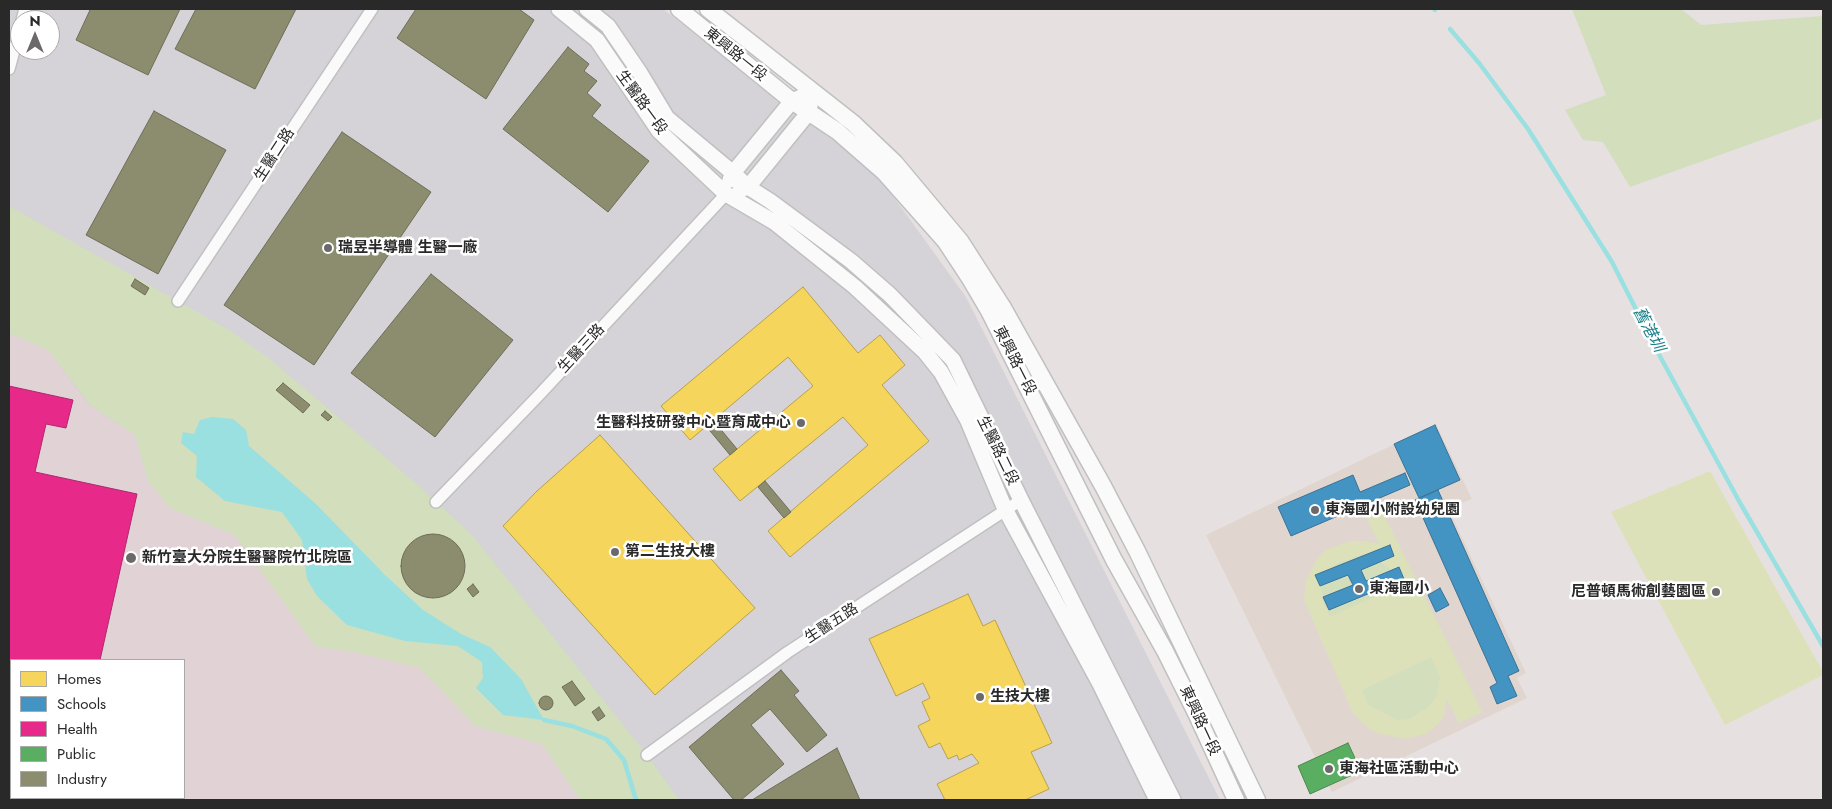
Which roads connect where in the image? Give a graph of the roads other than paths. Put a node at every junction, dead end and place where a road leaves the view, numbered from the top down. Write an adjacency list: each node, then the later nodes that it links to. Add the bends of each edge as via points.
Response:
1 (372, 9): 12 (street, 生醫二路)
2 (559, 9): 11 (street, 生醫路一段, via 597,40 659,131)
3 (588, 9): 9 (street, 生醫路一段, via 608,26 667,118)
4 (679, 9): 7 (main road, 東興路一段)
5 (708, 9): 6 (main road, 東興路一段)
6 (812, 92): 7 (street); 8 (street); 20 (main road, 東興路一段, via 853,123 895,163 961,242 997,298 1104,486)
7 (792, 101): 8 (main road, 東興路一段); 9 (street)
8 (809, 112): 10 (street); 19 (main road, 東興路一段, via 837,131 884,172 946,242 969,277 1114,560 1165,652)
9 (733, 173): 10 (street, 生醫路二段); 11 (street)
10 (748, 187): 11 (street); 13 (street, 生醫路二段, via 851,261 890,295 953,360)
11 (726, 194): 14 (street, 生醫三路); 15 (street, 生醫路二段, via 774,222 855,287 925,352 941,372 968,421)
12 (178, 301)
13 (1021, 500): 15 (street, 生醫五路); 18 (street, 生醫路二段)
14 (436, 502)
15 (1005, 509): 16 (street, 生醫五路, via 788,652); 17 (street, 生醫路二段, via 1100,684)
16 (647, 755)
17 (1157, 800)
18 (1172, 800)
19 (1236, 800)
20 (1257, 800)

